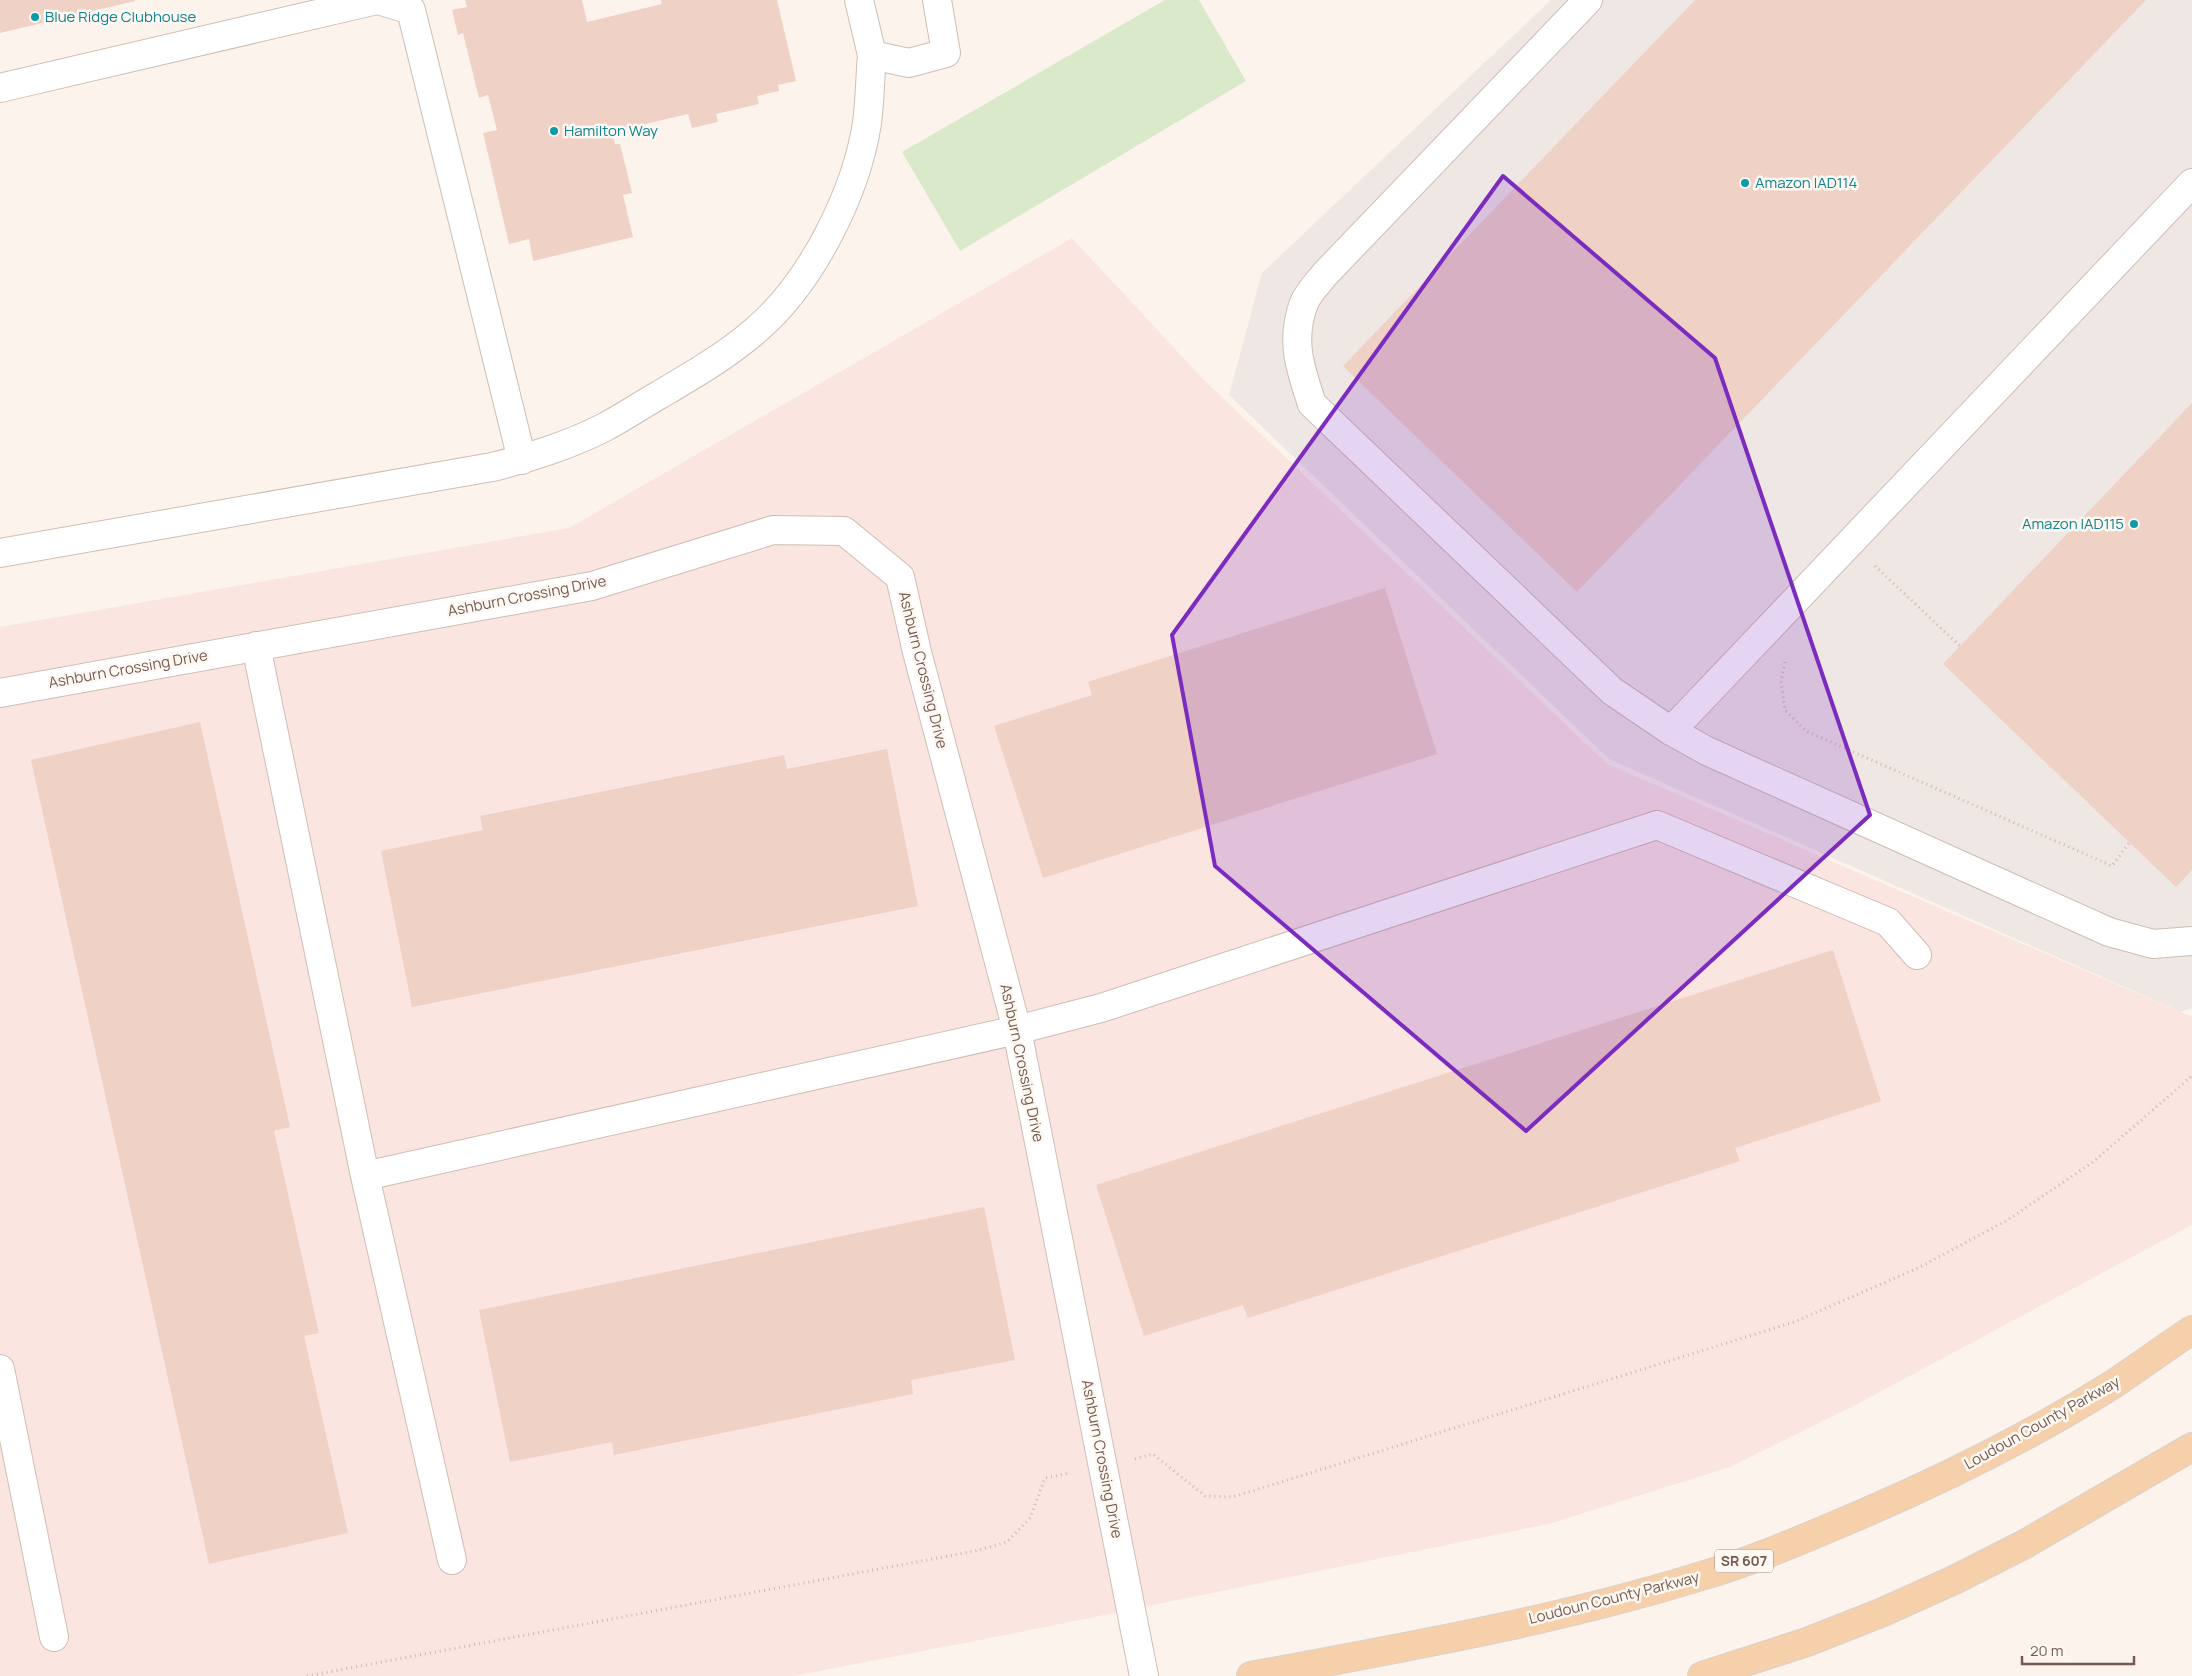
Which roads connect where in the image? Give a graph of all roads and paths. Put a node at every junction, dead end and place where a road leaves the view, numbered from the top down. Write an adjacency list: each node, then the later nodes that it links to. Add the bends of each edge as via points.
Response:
1 (378, 0): 6 (street); 8 (street, via 411,10)
2 (859, 0): 5 (street)
3 (937, 0): 5 (street, via 946,53 909,63)
4 (1588, 0): 15 (street, via 1325,274 1305,301 1296,336 1299,364 1312,404 1612,692)
5 (872, 55): 8 (street, via 867,123 854,174 835,224 814,260 786,297 757,329 716,362 602,429)
6 (0, 88)
7 (2192, 183): 15 (street)
8 (522, 460): 9 (street)
9 (0, 553)
10 (1870, 561): 12 (path)
11 (256, 646): 14 (street, Ashburn Crossing Drive); 19 (street, Ashburn Crossing Drive, via 592,586 773,530 844,531 900,577 916,652); 21 (street)
12 (1960, 646)
13 (1789, 654): 16 (path, via 1781,681 1785,710 1806,731 2112,866)
14 (0, 693)
15 (1671, 731): 17 (street, via 1707,751 2109,932 2153,944)
16 (2129, 843)
17 (2192, 941)
18 (1917, 956): 19 (street, via 1888,922 1657,825 1101,1008)
19 (1017, 1030): 21 (street); 25 (street, Ashburn Crossing Drive)
20 (2192, 1076): 25 (path, via 2093,1162 2006,1221 1918,1268 1794,1322 1233,1497 1205,1496 1153,1454)
21 (365, 1176): 26 (street)
22 (2192, 1330): 30 (main road, Loudoun County Parkway / SR 607, via 2112,1385 1998,1451 1885,1505 1789,1545 1699,1577 1600,1604)
23 (0, 1369): 27 (street)
24 (2192, 1447): 31 (main road, via 2025,1544 1954,1580 1807,1642)
25 (1104, 1466): 28 (path, via 1045,1478 1030,1518 1007,1542 975,1551); 29 (street, Ashburn Crossing Drive)
26 (452, 1560)
27 (54, 1637)
28 (308, 1676)
29 (1144, 1676)
30 (1251, 1676)
31 (1702, 1676)

